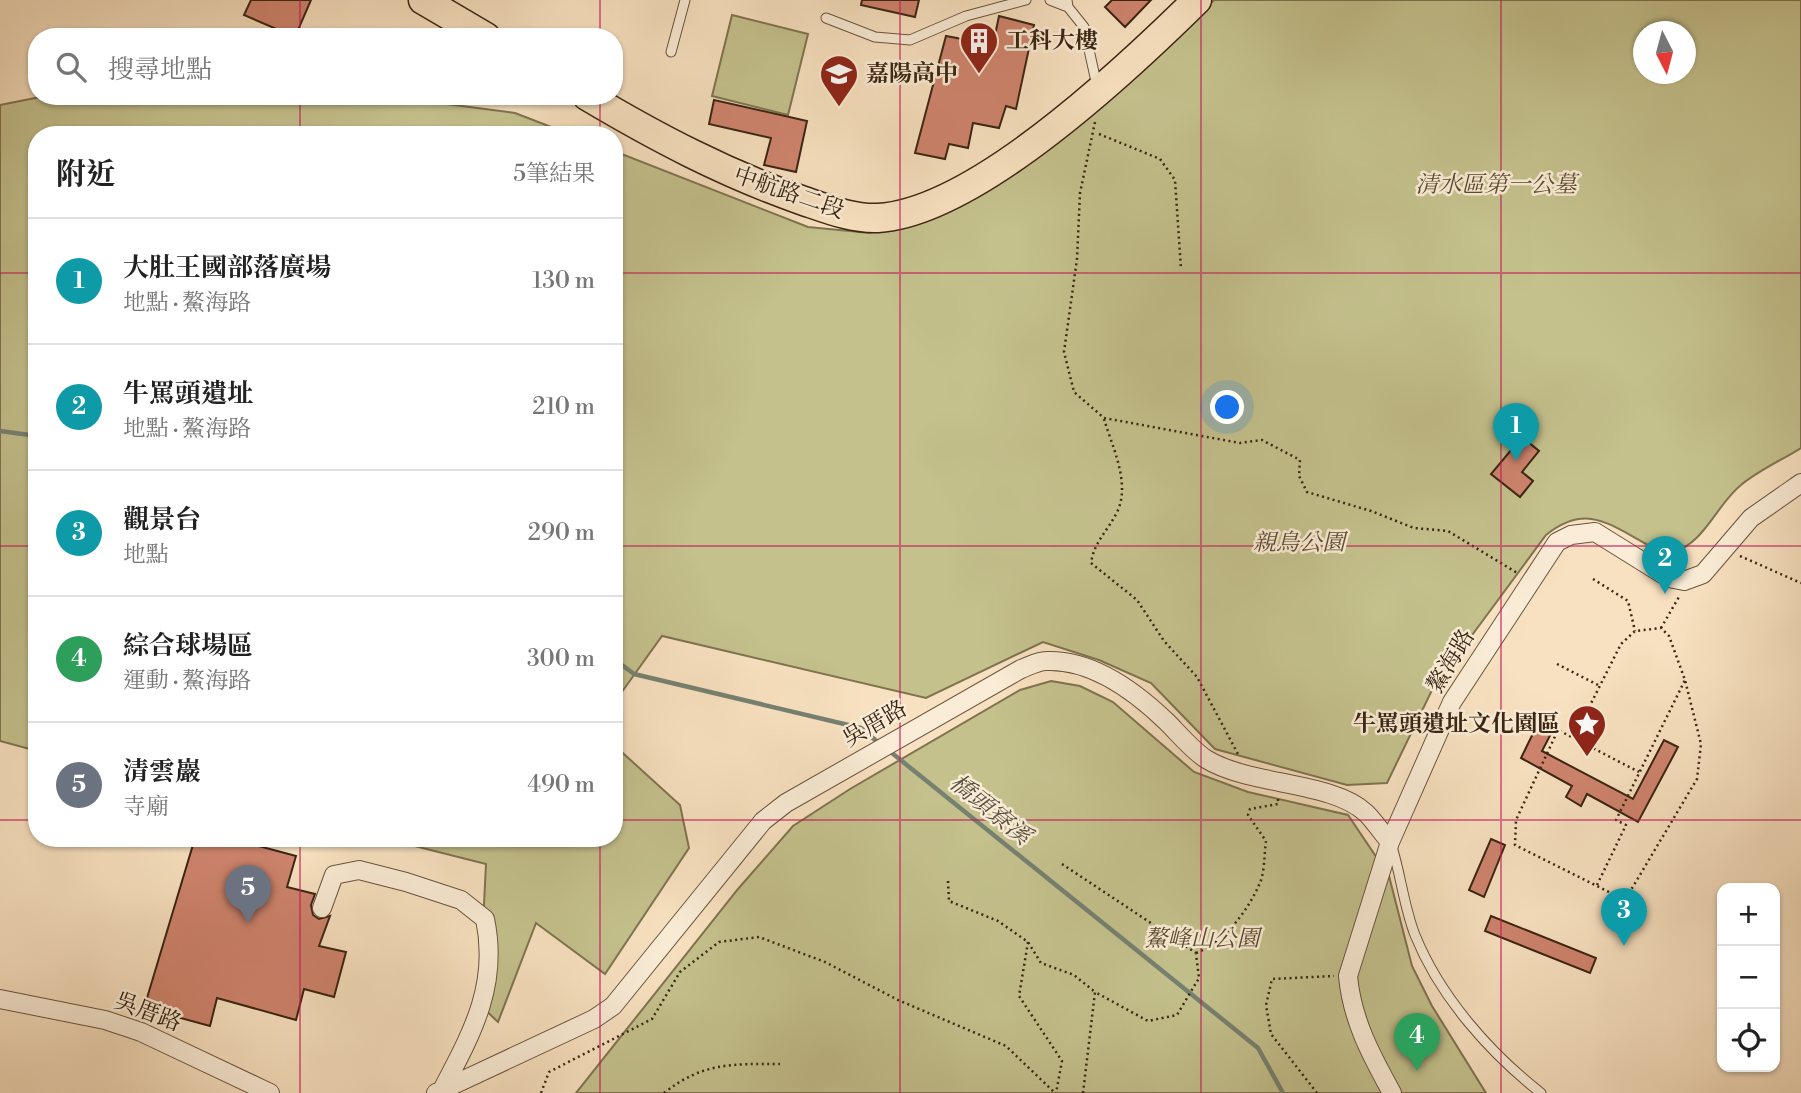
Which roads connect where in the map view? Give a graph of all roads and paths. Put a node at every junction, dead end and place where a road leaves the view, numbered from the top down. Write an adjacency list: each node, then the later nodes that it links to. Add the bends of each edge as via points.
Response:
1 (423, 0): 8 (main road)
2 (685, 0): 9 (lane)
3 (1026, 0): 7 (lane, via 966,16 910,40 875,37)
4 (1050, 0): 6 (lane)
5 (1197, 0): 10 (main road, 中航路二段)
6 (1068, 4): 10 (lane, via 1084,27)
7 (826, 19)
8 (471, 28)
9 (671, 52)
10 (1098, 91): 11 (main road, 中航路二段, via 1043,137 954,193 906,213 877,218 844,214 746,181 673,147); 14 (path, via 1080,193 1077,259 1064,352 1074,392)
11 (602, 105)
12 (1098, 134): 13 (path, via 1160,159 1175,180)
13 (1181, 270)
14 (1104, 418): 18 (path, via 1240,443 1262,440 1300,460 1299,476 1307,492 1414,528 1448,531); 28 (path, via 1124,486 1118,509 1093,547 1091,563 1137,600 1164,642 1197,677)
15 (1801, 482): 16 (street, 鰲海路, via 1751,519)
16 (1726, 550): 18 (street, 鰲海路, via 1703,574 1684,581 1669,578 1595,532 1571,535 1557,542); 19 (path)
17 (1593, 579): 22 (path, via 1628,601)
18 (1529, 581): 30 (street, 鰲海路, via 1452,702)
19 (1801, 583)
20 (1679, 597): 21 (path)
21 (1661, 628): 22 (path); 24 (path, via 1669,636)
22 (1635, 631): 25 (path, via 1621,645)
23 (1557, 664): 25 (path)
24 (1685, 680): 27 (path); 33 (path, via 1701,744 1697,779 1625,900)
25 (1600, 686): 26 (path)
26 (1574, 737): 27 (path); 33 (path, via 1558,730 1516,820 1515,845)
27 (1639, 772): 33 (path, via 1616,820 1626,825)
28 (1247, 776): 30 (street, 吳厝路, via 1350,803 1366,812); 41 (street, 吳厝路, via 1205,758 1144,700 1096,672 1045,661 1021,669 786,803 763,821 613,1006)
29 (1276, 793): 36 (path, via 1278,804 1250,809 1248,814 1266,841 1260,883 1239,918 1210,947)
30 (1390, 842): 37 (street, 鰲海路); 49 (lane, via 1415,935 1438,978 1473,1028 1515,1073)
31 (1062, 864): 36 (path)
32 (948, 881): 35 (path, via 949,901 998,921)
33 (1597, 885)
34 (322, 908): 41 (street, via 334,875 359,870 461,900 485,919 491,946 487,988 473,1032)
35 (1028, 942): 38 (path, via 1041,963 1073,975); 45 (path, via 1019,996 1062,1061)
36 (1196, 953): 38 (path, via 1199,978 1177,1015 1148,1021)
37 (1348, 976): 47 (path, via 1272,979 1266,1005 1271,1034); 48 (street, 鰲海路, via 1365,1045)
38 (1095, 992): 46 (path)
39 (0, 999): 42 (street, 吳厝路, via 141,1032)
40 (780, 1063): 44 (path, via 717,1065 682,1079)
41 (439, 1092)
42 (270, 1093)
43 (541, 1093): 45 (path, via 549,1072 652,1020 680,972 719,942 759,937 825,962 898,1000 1006,1046)
44 (664, 1093)
45 (1056, 1093)
46 (1083, 1093)
47 (1317, 1093)
48 (1392, 1093)
49 (1541, 1093)

